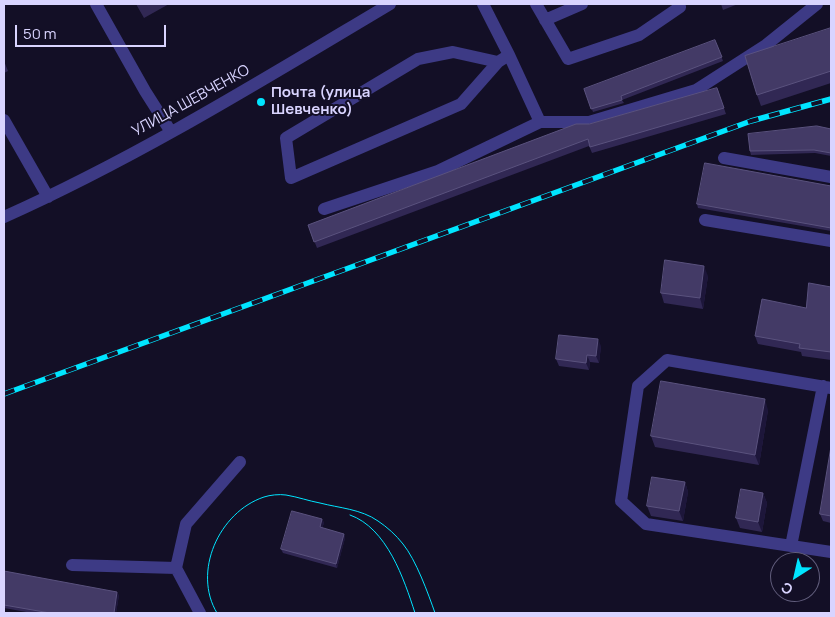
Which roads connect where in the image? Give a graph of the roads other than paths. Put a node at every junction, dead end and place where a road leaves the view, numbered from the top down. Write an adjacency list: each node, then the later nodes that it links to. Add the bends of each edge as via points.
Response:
1 (96, 4): 12 (street)
2 (390, 4): 12 (street, УЛИЦА ШЕВЧЕНКО)
3 (483, 4): 9 (street)
4 (536, 4): 8 (street)
5 (582, 4): 8 (street)
6 (679, 4): 8 (street, via 680,8 639,35 568,59)
7 (817, 4): 11 (street, via 766,45 696,90 589,122)
8 (545, 20)
9 (504, 59): 9 (street, via 461,104 291,178 286,138 418,59 453,52); 11 (street)
10 (4, 120): 15 (street)
11 (540, 122): 16 (street, via 438,171)
12 (170, 132): 15 (street, УЛИЦА ШЕВЧЕНКО)
13 (724, 158): 14 (street)
14 (831, 177)
15 (48, 197): 17 (street, УЛИЦА ШЕВЧЕНКО)
16 (324, 209)
17 (4, 217)
18 (705, 220): 19 (street)
19 (831, 241)
20 (827, 387): 22 (street); 22 (street, via 667,360 638,386 621,501 646,524)
21 (240, 462): 25 (street, via 186,524)
22 (791, 546): 23 (street)
23 (831, 552)
24 (72, 565): 25 (street)
25 (176, 568): 26 (street)
26 (200, 613)

